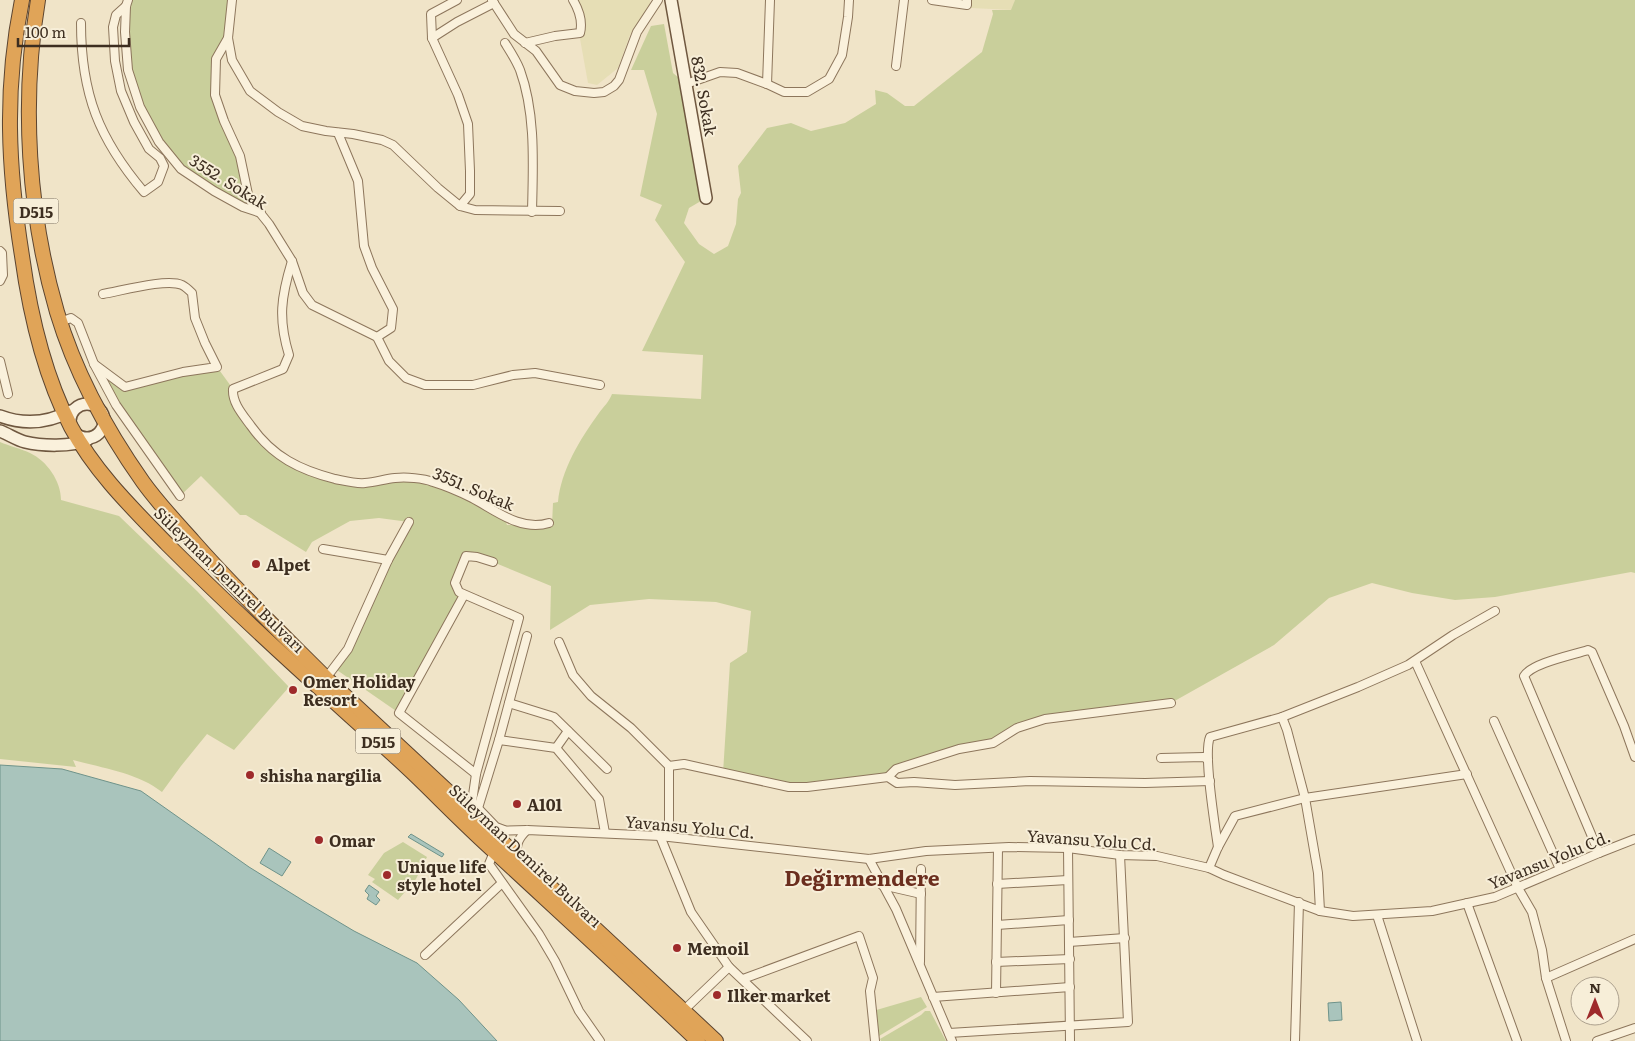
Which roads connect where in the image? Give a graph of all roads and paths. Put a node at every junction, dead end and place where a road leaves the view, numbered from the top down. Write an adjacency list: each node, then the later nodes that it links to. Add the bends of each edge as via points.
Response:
1 (22, 0): 41 (highway, Süleyman Demirel Bulvarı / D515, via 11,71 9,114 13,189 33,318 50,377)
2 (38, 0): 35 (highway, Süleyman Demirel Bulvarı / D515, via 29,71 30,159 45,262)
3 (232, 0): 16 (street)
4 (573, 0): 19 (street, via 579,11 580,32)
5 (658, 0): 19 (street, via 637,32 619,80 604,92 585,93 560,85 536,52)
6 (671, 0): 23 (main road, 832. Sokak)
7 (770, 0): 24 (street)
8 (849, 0): 24 (street, via 842,56 829,80 807,92 784,92)
9 (904, 0): 22 (street)
10 (932, 0): 11 (street, via 968,5)
11 (967, 0)
12 (453, 1): 17 (street, via 431,14)
13 (493, 1): 17 (street); 19 (street, via 514,34)
14 (127, 3): 15 (street, via 116,15 114,27 115,61 121,91 134,122 164,166 158,182 144,192 119,162 93,108 81,47); 30 (street, 3552. Sokak, via 128,70 140,107 159,142 181,169 214,191)
15 (81, 23)
16 (228, 38): 20 (street); 21 (street)
17 (432, 38): 27 (street, via 468,124 470,194)
18 (505, 43): 29 (street, via 520,69 528,104 533,151)
19 (525, 43)
20 (220, 52): 21 (street); 30 (street, via 216,59 215,95 240,156 250,199)
21 (231, 53): 25 (street, via 250,91 278,112 302,126)
22 (896, 66)
23 (686, 84): 24 (street, via 720,72 737,73); 26 (main road, 832. Sokak)
24 (767, 84)
25 (338, 133): 27 (street, via 382,140 393,145); 36 (street, via 358,181 364,246 393,309 391,328)
26 (706, 198)
27 (460, 206): 29 (street, via 475,210)
28 (560, 211): 29 (street)
29 (532, 212)
30 (261, 214): 32 (street, 3552. Sokak)
31 (0, 251): 33 (street)
32 (292, 261): 36 (street, 3552. Sokak, via 303,293 312,305); 48 (street, 3551. Sokak, via 284,286 281,316 289,355 283,369 234,389 233,397 254,431 272,451 311,473 364,483 397,478 432,481 523,524 541,526)
33 (1, 275)
34 (103, 294): 38 (street, via 172,282 183,286 192,293 195,318 217,367 125,386)
35 (60, 322): 38 (street, via 71,318 78,323); 42 (highway, Süleyman Demirel Bulvarı / D515)
36 (377, 337): 39 (street, via 389,361 406,378 424,385 473,385 535,373)
37 (0, 361): 40 (street)
38 (94, 364): 46 (street, via 116,405)
39 (600, 385)
40 (8, 394)
41 (71, 410): 42 (main road, via 89,404); 43 (main road, via 43,422); 45 (highway, Süleyman Demirel Bulvarı / D515, via 72,428)
42 (100, 412): 45 (main road, via 102,428); 57 (highway, Süleyman Demirel Bulvarı / D515, via 143,482 165,510 213,564)
43 (0, 416)
44 (0, 430): 45 (main road, via 24,442 68,445)
45 (86, 440): 86 (highway, Süleyman Demirel Bulvarı / D515, via 104,476 201,578)
46 (180, 496)
47 (409, 522): 50 (street)
48 (549, 523)
49 (323, 549): 50 (street)
50 (388, 560): 57 (street, via 348,649)
51 (493, 562): 52 (street, via 466,556 455,583)
52 (464, 594): 70 (street, via 519,618); 70 (street, via 399,713)
53 (1495, 611): 56 (street)
54 (528, 636): 58 (street)
55 (559, 642): 68 (street, via 573,675 591,696 631,728)
56 (1415, 661): 60 (street); 71 (street)
57 (326, 678): 78 (highway, Süleyman Demirel Bulvarı / D515)
58 (509, 703): 62 (street, via 554,717); 63 (street)
59 (1171, 703): 72 (street, via 1045,719 1017,728 993,743 959,749 896,770)
60 (1282, 717): 67 (street, via 1210,737); 74 (street)
61 (1494, 721): 93 (street)
62 (568, 731): 64 (street); 69 (street)
63 (499, 740): 64 (street); 75 (street)
64 (556, 748): 79 (street, via 599,799)
65 (1635, 757): 87 (street, via 1592,652 1588,650 1554,660 1527,672 1524,676)
66 (1161, 758): 67 (street, via 1204,757)
67 (1208, 760): 73 (street)
68 (670, 766): 72 (street, via 684,764 789,787); 81 (street)
69 (607, 769)
70 (476, 774): 75 (street, via 472,802)
71 (1467, 774): 74 (street); 98 (street)
72 (888, 777): 73 (street, via 897,783 955,785 1030,781)
73 (1210, 781): 83 (street)
74 (1305, 798): 83 (street, via 1235,816); 102 (street, via 1318,873)
75 (478, 808): 76 (street, via 496,827)
76 (504, 830): 77 (street, Yavansu Yolu Cd.); 78 (street, Yavansu Yolu Cd.)
77 (527, 830): 79 (street, Yavansu Yolu Cd.); 89 (street, via 516,846)
78 (490, 831): 89 (highway, Süleyman Demirel Bulvarı / D515)
79 (605, 833): 80 (street, Yavansu Yolu Cd.)
80 (660, 836): 81 (street, Yavansu Yolu Cd.); 113 (street, via 691,912)
81 (669, 837): 90 (street, Yavansu Yolu Cd.)
82 (1635, 839): 87 (street, Yavansu Yolu Cd.)
83 (1218, 847): 91 (street)
84 (998, 848): 85 (street, Yavansu Yolu Cd.); 90 (street, Yavansu Yolu Cd., via 926,851); 96 (street)
85 (1068, 848): 88 (street, Yavansu Yolu Cd.); 94 (street)
86 (494, 852): 95 (street, via 489,864); 124 (highway, Süleyman Demirel Bulvarı / D515)
87 (1599, 852): 93 (street, Yavansu Yolu Cd.)
88 (1120, 855): 91 (street, Yavansu Yolu Cd., via 1157,856); 106 (street)
89 (518, 857): 119 (highway, Süleyman Demirel Bulvarı / D515)
90 (869, 859): 97 (street)
91 (1209, 868): 100 (street, Yavansu Yolu Cd.)
92 (921, 869): 99 (street)
93 (1560, 870): 98 (street, Yavansu Yolu Cd.)
94 (1068, 880): 96 (street); 104 (street)
95 (502, 883): 109 (street); 123 (street, via 556,961 579,1011)
96 (997, 884): 105 (street)
97 (882, 885): 99 (street); 112 (street)
98 (1518, 888): 101 (street, Yavansu Yolu Cd.); 114 (street, via 1532,912)
99 (921, 894): 112 (street)
100 (1299, 902): 102 (street, Yavansu Yolu Cd.); 130 (street)
101 (1467, 904): 103 (street, Yavansu Yolu Cd., via 1432,911); 132 (street)
102 (1320, 910): 103 (street, Yavansu Yolu Cd., via 1353,916)
103 (1378, 915): 131 (street)
104 (1069, 920): 105 (street); 108 (street)
105 (997, 924): 111 (street)
106 (1125, 938): 108 (street); 120 (street, via 1128,1022)
107 (1635, 939): 114 (street)
108 (1069, 942): 110 (street)
109 (425, 955)
110 (1070, 959): 111 (street); 116 (street)
111 (996, 962): 117 (street)
112 (920, 966): 118 (street)
113 (729, 967): 115 (street); 119 (street)
114 (1546, 978): 133 (street)
115 (743, 980): 126 (street); 127 (street, via 859,936 873,978 870,991)
116 (1070, 987): 117 (street); 120 (street)
117 (996, 993): 118 (street)
118 (933, 997): 122 (street)
119 (683, 1010): 125 (highway, Süleyman Demirel Bulvarı / D515)
120 (1070, 1024): 122 (street); 129 (street)
121 (1635, 1028): 134 (street)
122 (949, 1032): 128 (street)
123 (600, 1041)
124 (698, 1041)
125 (716, 1041)
126 (806, 1041)
127 (875, 1041)
128 (952, 1041)
129 (1070, 1041)
130 (1295, 1041)
131 (1417, 1041)
132 (1517, 1041)
133 (1566, 1041)
134 (1597, 1041)

